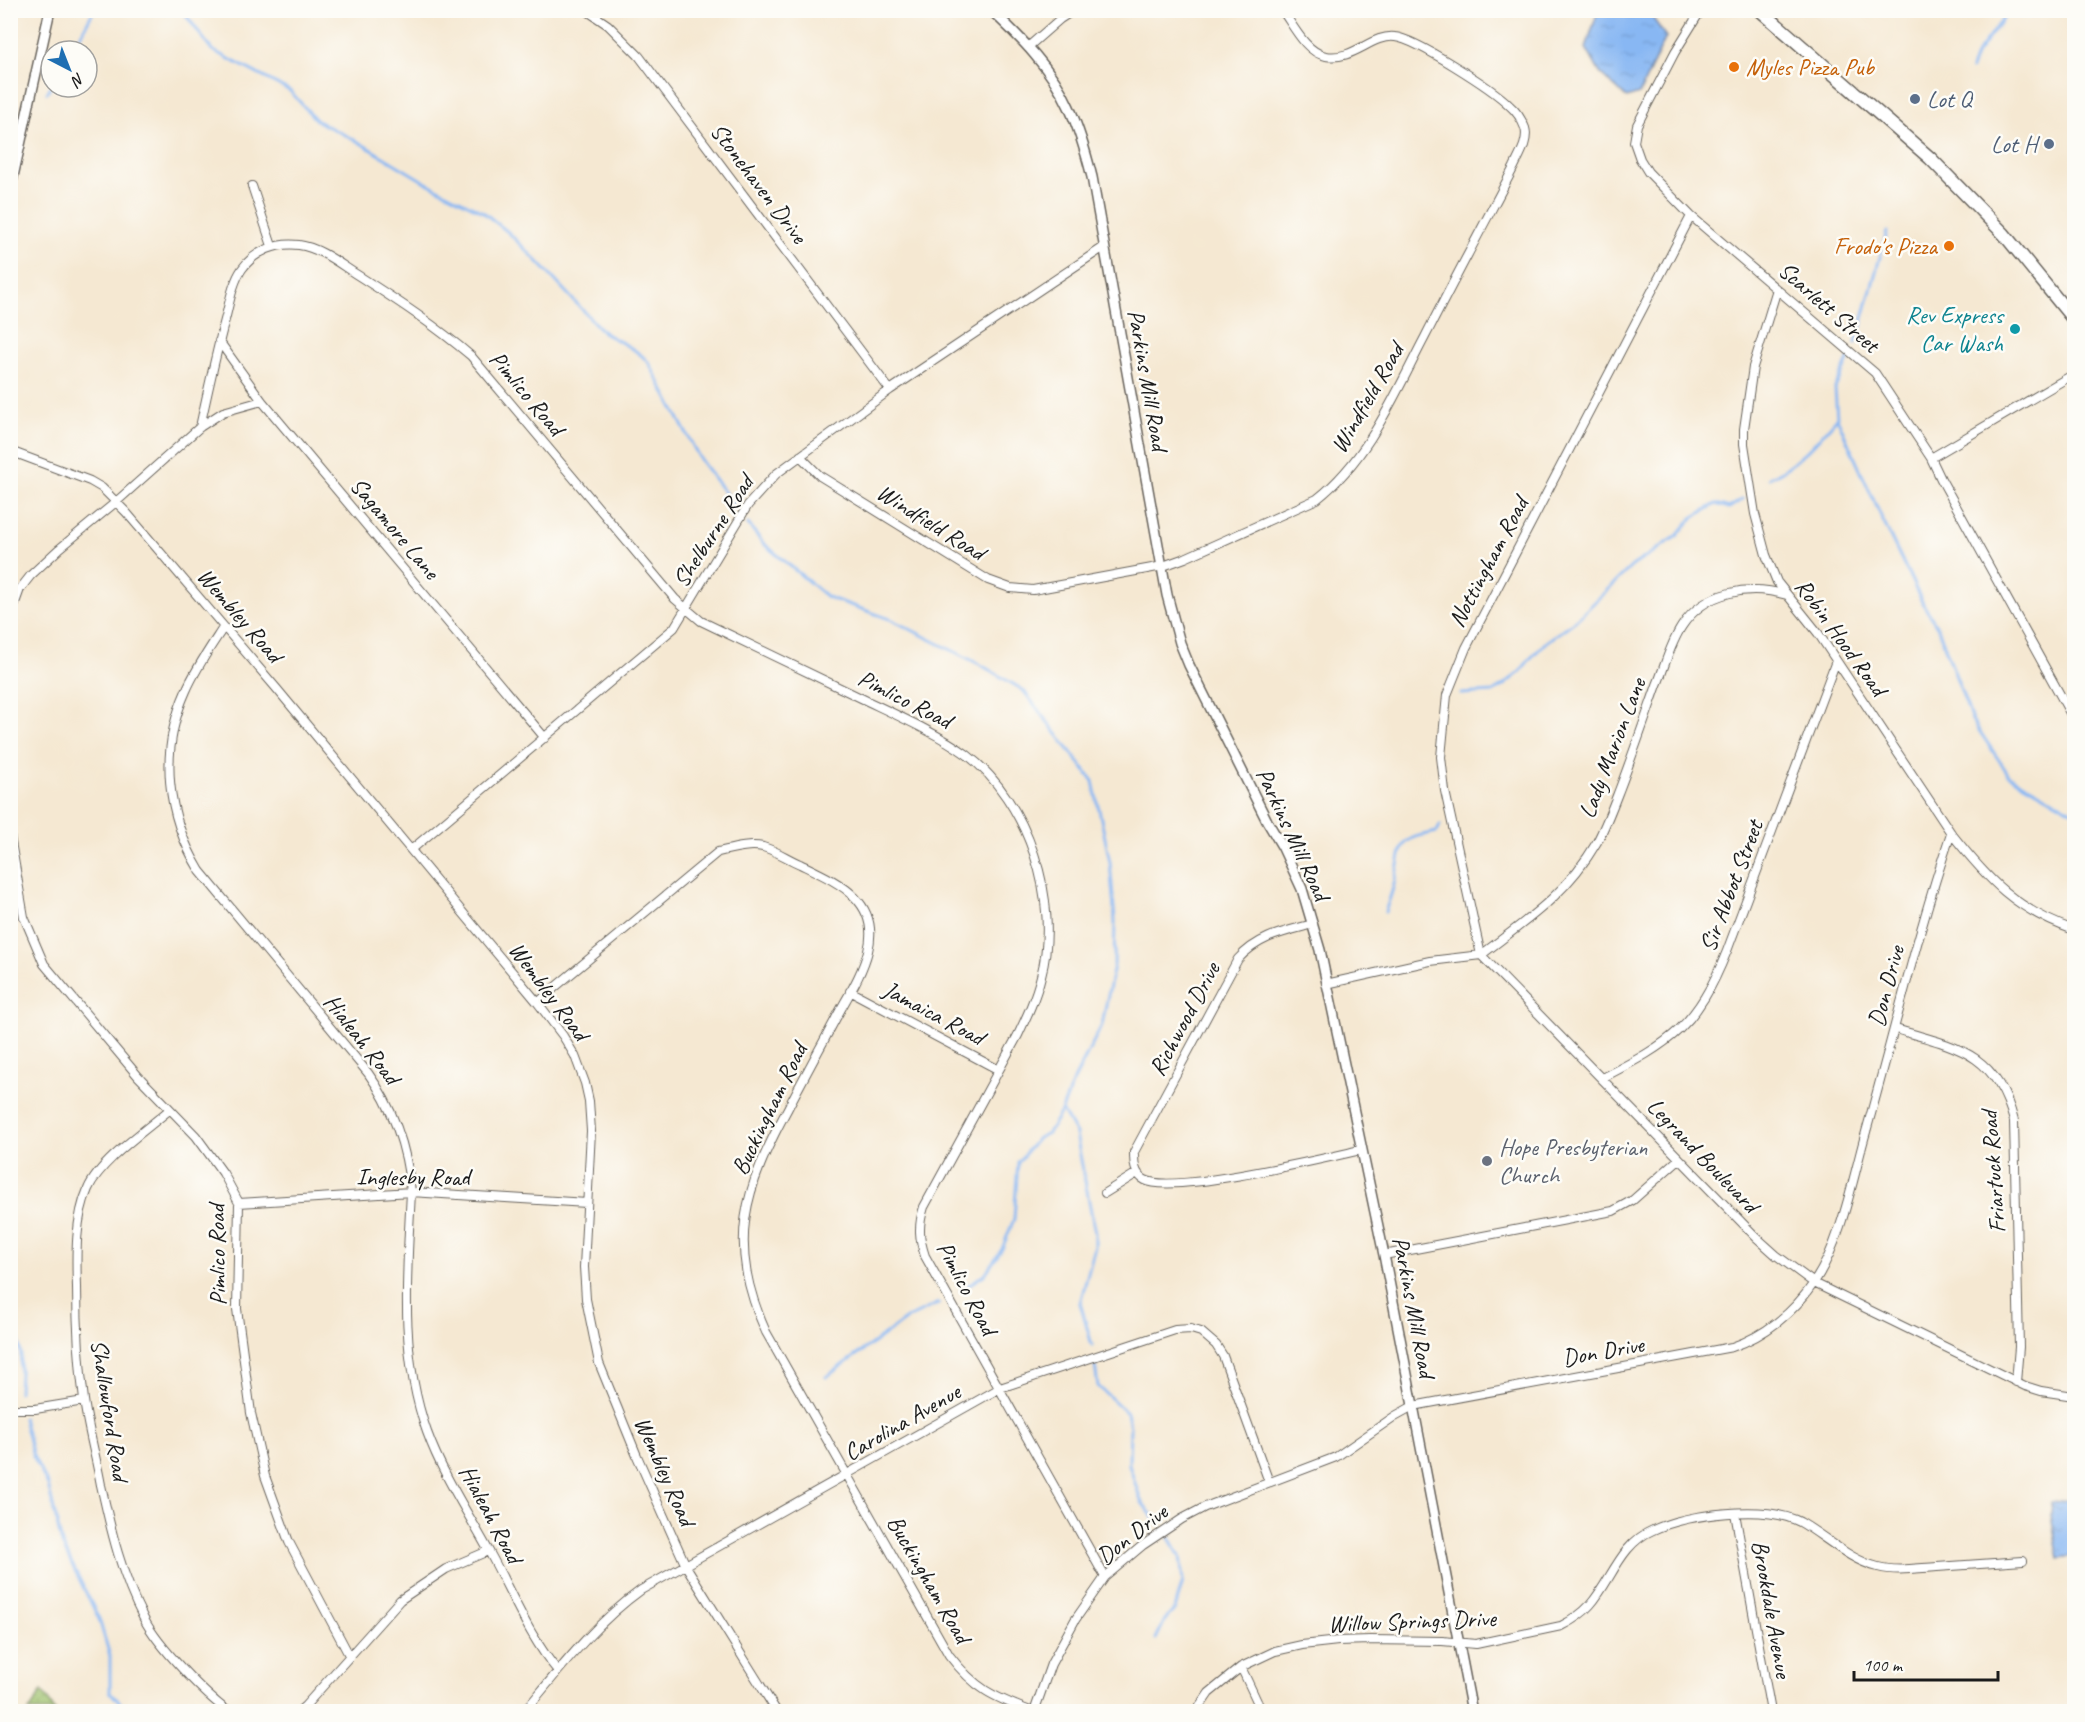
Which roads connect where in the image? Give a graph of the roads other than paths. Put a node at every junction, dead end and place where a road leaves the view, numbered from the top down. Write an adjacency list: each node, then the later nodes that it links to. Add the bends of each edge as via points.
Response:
1 (50, 10): 10 (street)
2 (586, 10): 18 (street, Stonehaven Drive, via 608,25 639,56)
3 (991, 10): 8 (street, Parkins Mill Road)
4 (1074, 10): 8 (street)
5 (1282, 10): 25 (street, Windfield Road, via 1309,46 1324,56 1354,52 1386,37 1413,43 1509,104 1522,122 1526,138 1382,419 1343,476 1317,499)
6 (1701, 10): 11 (street, Scarlett Street, via 1642,113 1634,142 1648,172)
7 (1760, 10): 15 (main road, via 1947,175 2004,234)
8 (1028, 47): 13 (street, Parkins Mill Road, via 1053,79 1078,129 1092,177)
9 (252, 186): 12 (street)
10 (10, 190)
11 (1691, 216): 14 (street, Scarlett Street); 38 (street, Nottingham Road, via 1466,648 1448,695 1440,757)
12 (272, 246): 16 (street, via 256,254 243,268 234,285); 27 (street, Pimlico Road, via 307,246 330,258 471,356)
13 (1104, 247): 18 (street, Shelburne Road); 25 (street, Parkins Mill Road)
14 (1777, 289): 23 (street, Scarlett Street, via 1875,373); 26 (street, Robin Hood Road, via 1753,367 1744,444 1766,555)
15 (2074, 320)
16 (219, 340): 19 (street, Sagamore Lane); 20 (street)
17 (2074, 374): 23 (street)
18 (890, 390): 22 (street, Shelburne Road)
19 (262, 401): 20 (street, via 222,412); 32 (street, Sagamore Lane)
20 (200, 427): 24 (street)
21 (10, 451): 24 (street, Wembley Road, via 90,481)
22 (800, 456): 25 (street, Windfield Road, via 820,476 1000,586 1034,590); 27 (street, Shelburne Road, via 763,486 748,505)
23 (1931, 458): 31 (street, Scarlett Street)
24 (116, 502): 28 (street, via 31,575 20,590); 29 (street, Wembley Road)
25 (1163, 566): 36 (street, Parkins Mill Road, via 1167,595 1189,666 1283,848 1302,889)
26 (1787, 595): 30 (street, Robin Hood Road); 38 (street, Lady Marion Lane, via 1757,589 1723,594 1682,625 1612,807 1580,870 1548,904)
27 (686, 609): 32 (street, Shelburne Road, via 674,628); 43 (street, Pimlico Road, via 701,621 897,715 966,754 1005,798 1033,849 1042,883 1046,943 1042,974 1031,1008)
28 (10, 617)
29 (223, 628): 35 (street, Wembley Road); 49 (street, Hialeah Road, via 190,682 174,726 168,782 179,827 200,871 381,1090 398,1126)
30 (1836, 661): 33 (street, Robin Hood Road); 44 (street, Sir Abbot Street, via 1708,995 1671,1038)
31 (2074, 720)
32 (545, 738): 35 (street, Shelburne Road)
33 (1951, 833): 37 (street, Robin Hood Road, via 1981,870 2015,901); 42 (street, Don Drive)
34 (10, 836): 45 (street, Pimlico Road, via 24,917 44,964)
35 (411, 850): 41 (street, Wembley Road)
36 (1312, 924): 39 (street, Parkins Mill Road); 48 (street, Richwood Drive, via 1262,939 1238,959 1134,1152)
37 (2074, 930)
38 (1481, 955): 39 (street); 44 (street, Legrand Boulevard)
39 (1326, 984): 46 (street, Parkins Mill Road)
40 (850, 991): 41 (street, Buckingham Road, via 870,938 864,909 836,882 764,847 751,846 718,852 704,862); 43 (street, Jamaica Road); 61 (street, Buckingham Road, via 766,1149 750,1189 744,1229 744,1253 755,1308)
41 (538, 1003): 52 (street, Wembley Road, via 563,1036 585,1083 591,1131)
42 (1895, 1029): 54 (street, Don Drive, via 1845,1208); 55 (street, Friartuck Road, via 1970,1054 1993,1074 2008,1101 2014,1121 2019,1347)
43 (999, 1070): 56 (street, Pimlico Road, via 924,1208 919,1229 925,1256)
44 (1602, 1078): 47 (street, Legrand Boulevard)
45 (169, 1110): 51 (street, Pimlico Road, via 196,1136); 58 (street, Shallowford Road, via 103,1167 85,1198 76,1264)
46 (1361, 1150): 48 (street, via 1199,1181 1160,1184 1146,1181); 53 (street, Parkins Mill Road)
47 (1679, 1159): 53 (street, via 1633,1200 1613,1211); 54 (street, Legrand Boulevard, via 1756,1237)
48 (1137, 1173): 50 (street)
49 (411, 1192): 51 (street, Inglesby Road); 52 (street, Inglesby Road); 64 (street, Hialeah Road, via 406,1302 413,1377 428,1434)
50 (1105, 1192)
51 (239, 1203): 69 (street, Pimlico Road, via 237,1309 249,1404 265,1476 289,1542)
52 (586, 1203): 66 (street, Wembley Road, via 584,1267 593,1341 624,1426)
53 (1384, 1255): 59 (street, Parkins Mill Road)
54 (1814, 1283): 55 (street, Legrand Boulevard); 59 (street, Don Drive, via 1771,1327 1751,1341 1732,1347)
55 (2016, 1382): 57 (street, Legrand Boulevard)
56 (1000, 1388): 61 (street, Carolina Avenue); 62 (street, Carolina Avenue, via 1175,1330 1201,1332 1223,1356); 67 (street, Pimlico Road)
57 (2074, 1396)
58 (84, 1401): 60 (street); 72 (street, Shallowford Road, via 112,1533 144,1620 213,1700)
59 (1413, 1406): 62 (street, Don Drive, via 1336,1457); 68 (street, Parkins Mill Road)
60 (10, 1409)
61 (847, 1475): 66 (street, Carolina Avenue); 76 (street, Buckingham Road, via 962,1672 983,1691)
62 (1269, 1482): 67 (street, Don Drive, via 1182,1519)
63 (1735, 1513): 65 (street, Willow Springs Drive, via 1788,1517 1879,1568); 68 (street, Willow Springs Drive, via 1652,1530 1628,1549 1591,1604 1561,1626 1476,1644); 80 (street, Brookdale Avenue)
64 (488, 1551): 69 (street, via 418,1586 390,1610); 71 (street, Hialeah Road)
65 (2023, 1561)
66 (686, 1566): 71 (street, Carolina Avenue, via 641,1590 615,1610); 75 (street, Wembley Road)
67 (1106, 1577): 76 (street, Don Drive, via 1063,1641)
68 (1458, 1642): 70 (street, Willow Springs Drive, via 1338,1641 1302,1645); 79 (street, Parkins Mill Road)
69 (350, 1655): 73 (street)
70 (1241, 1667): 77 (street, Willow Springs Drive, via 1209,1693); 78 (street)
71 (558, 1671): 74 (street, Carolina Avenue)
72 (229, 1712)
73 (298, 1712)
74 (524, 1712)
75 (777, 1712)
76 (1034, 1712)
77 (1196, 1712)
78 (1262, 1712)
79 (1472, 1712)
80 (1771, 1712)

